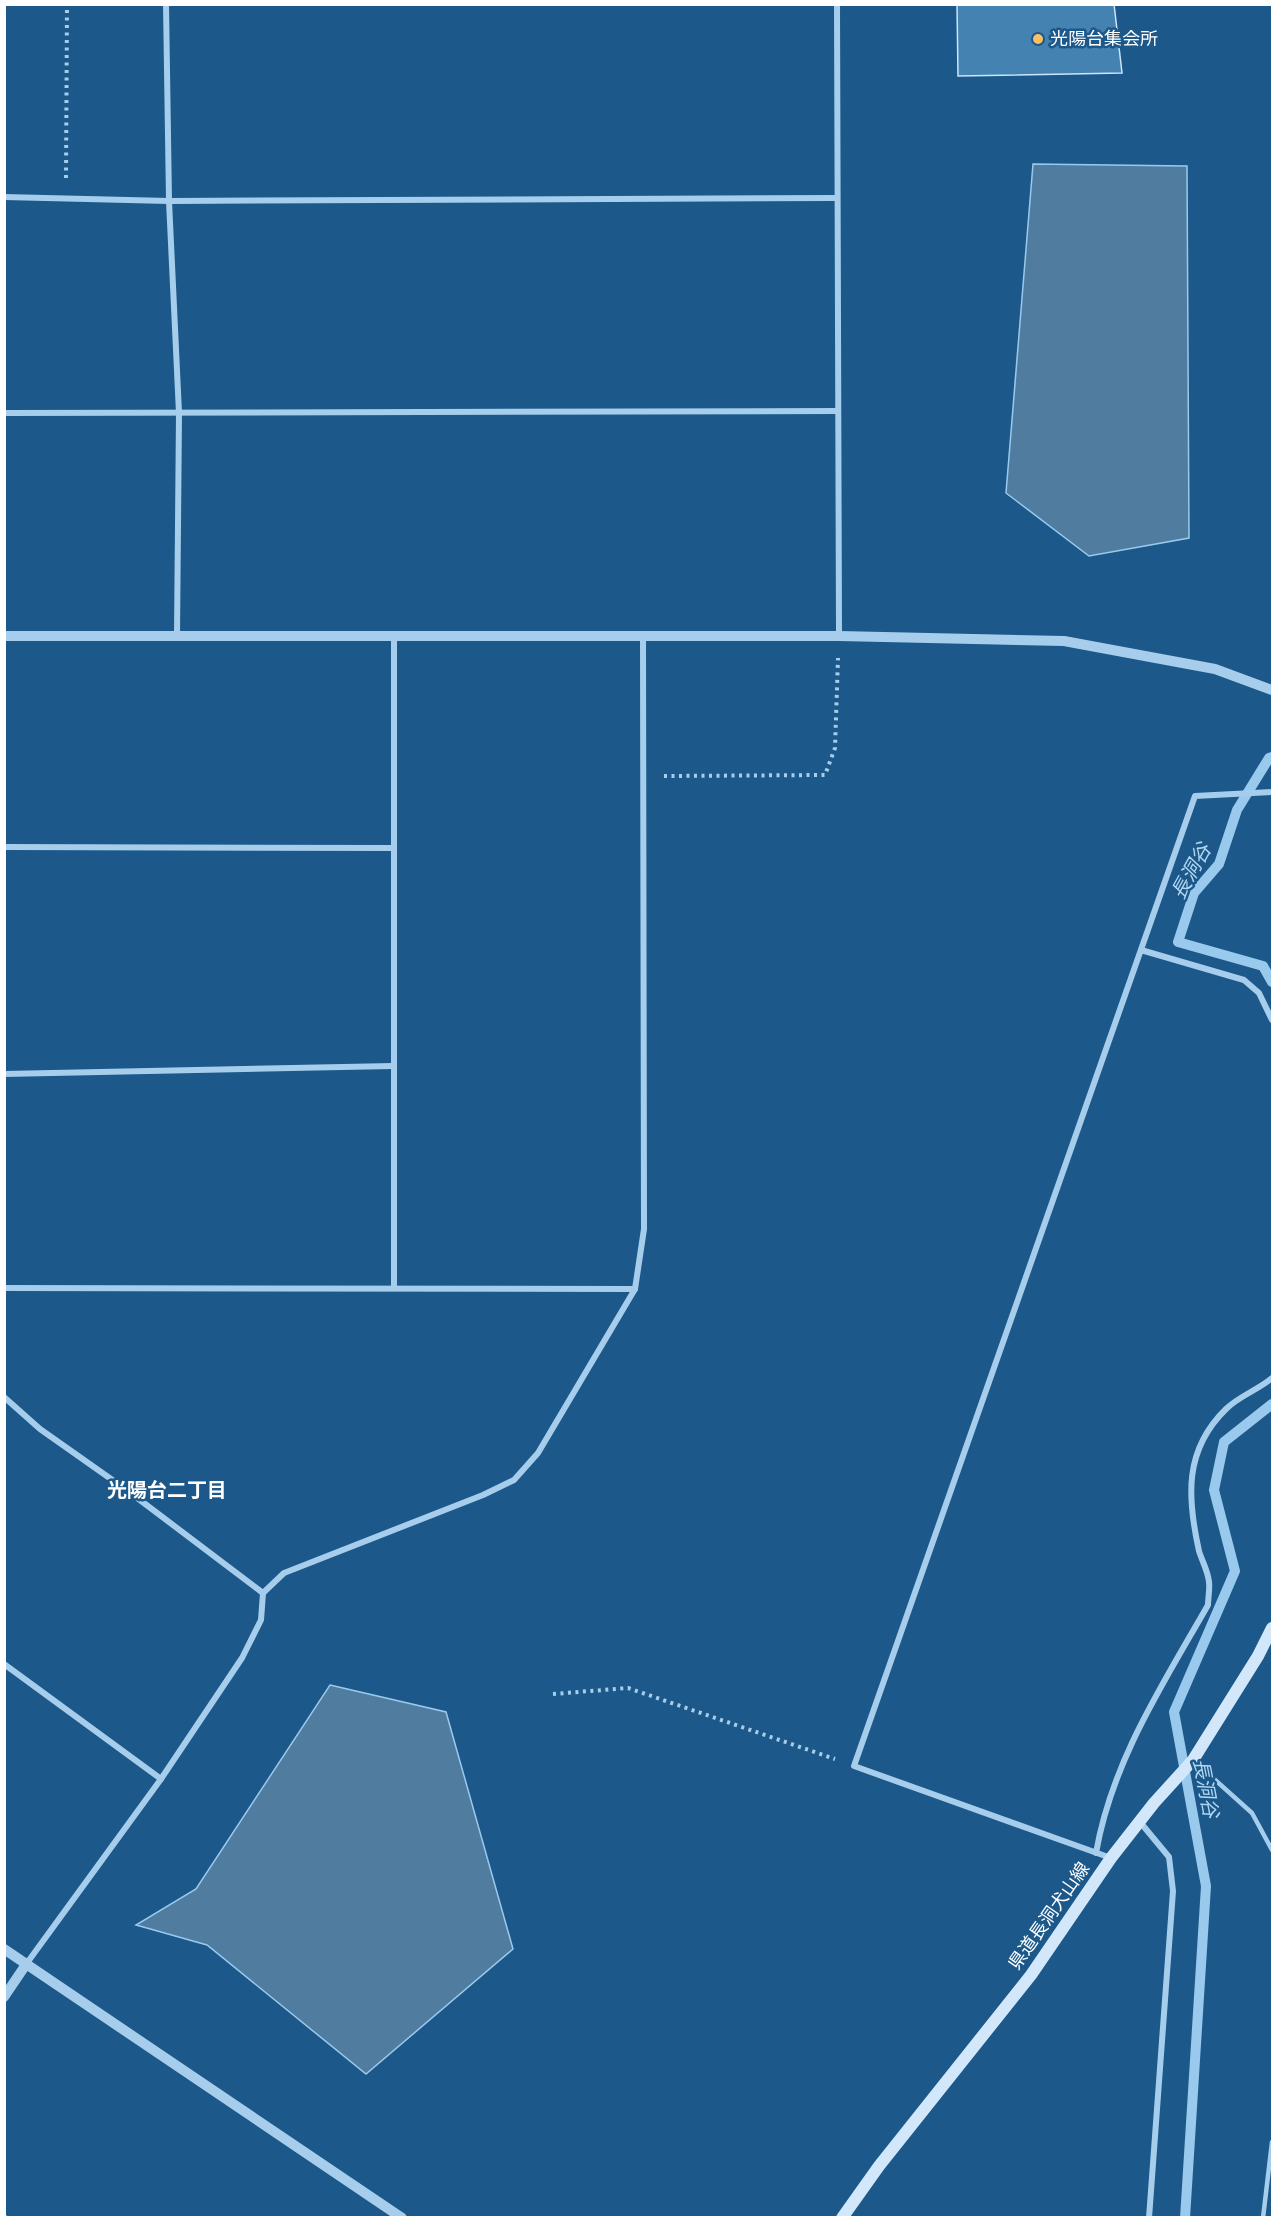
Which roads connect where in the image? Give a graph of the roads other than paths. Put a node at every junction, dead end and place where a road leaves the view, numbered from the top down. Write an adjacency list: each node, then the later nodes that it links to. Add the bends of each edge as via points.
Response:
1 (166, 4): 5 (street)
2 (837, 4): 4 (street)
3 (4, 197): 5 (street)
4 (836, 198): 5 (street); 6 (street)
5 (170, 201): 8 (street)
6 (838, 411): 8 (street); 11 (street)
7 (4, 413): 8 (street)
8 (179, 413): 10 (street)
9 (4, 636): 10 (street)
10 (177, 636): 12 (street)
11 (839, 636): 13 (street); 14 (street, via 1064,641 1215,669)
12 (394, 637): 13 (street); 17 (street)
13 (643, 638): 24 (street, via 644,1229)
14 (1272, 690)
15 (1272, 792): 18 (street, via 1196,796)
16 (4, 847): 17 (street)
17 (393, 848): 20 (street)
18 (1141, 950): 19 (street, via 1244,980 1259,993); 34 (street, via 854,1766)
19 (1272, 1020)
20 (393, 1066): 21 (street); 23 (street)
21 (4, 1074)
22 (4, 1288): 23 (street)
23 (394, 1288): 24 (street)
24 (635, 1289): 27 (street, via 538,1453 514,1480 284,1574)
25 (1272, 1378): 34 (street, via 1228,1407 1208,1428 1197,1449 1191,1512 1209,1582 1208,1605 1134,1735 1101,1822)
26 (4, 1397): 27 (street, via 40,1429)
27 (263, 1593): 31 (street, via 261,1620 242,1658)
28 (1272, 1628): 30 (main road, 県道長洞犬山線)
29 (4, 1664): 31 (street)
30 (1193, 1760): 32 (main road, 県道長洞犬山線); 33 (lane, via 1252,1813)
31 (161, 1779): 37 (street)
32 (1139, 1821): 35 (main road, 県道長洞犬山線); 42 (street, via 1169,1857 1173,1892)
33 (1272, 1850)
34 (1096, 1853): 35 (street)
35 (1111, 1858): 41 (main road, 県道長洞犬山線, via 1031,1975)
36 (4, 1948): 37 (street)
37 (27, 1963): 38 (street); 40 (street)
38 (4, 1997)
39 (1272, 2142): 43 (lane)
40 (402, 2217)
41 (842, 2217)
42 (1149, 2217)
43 (1263, 2217)

